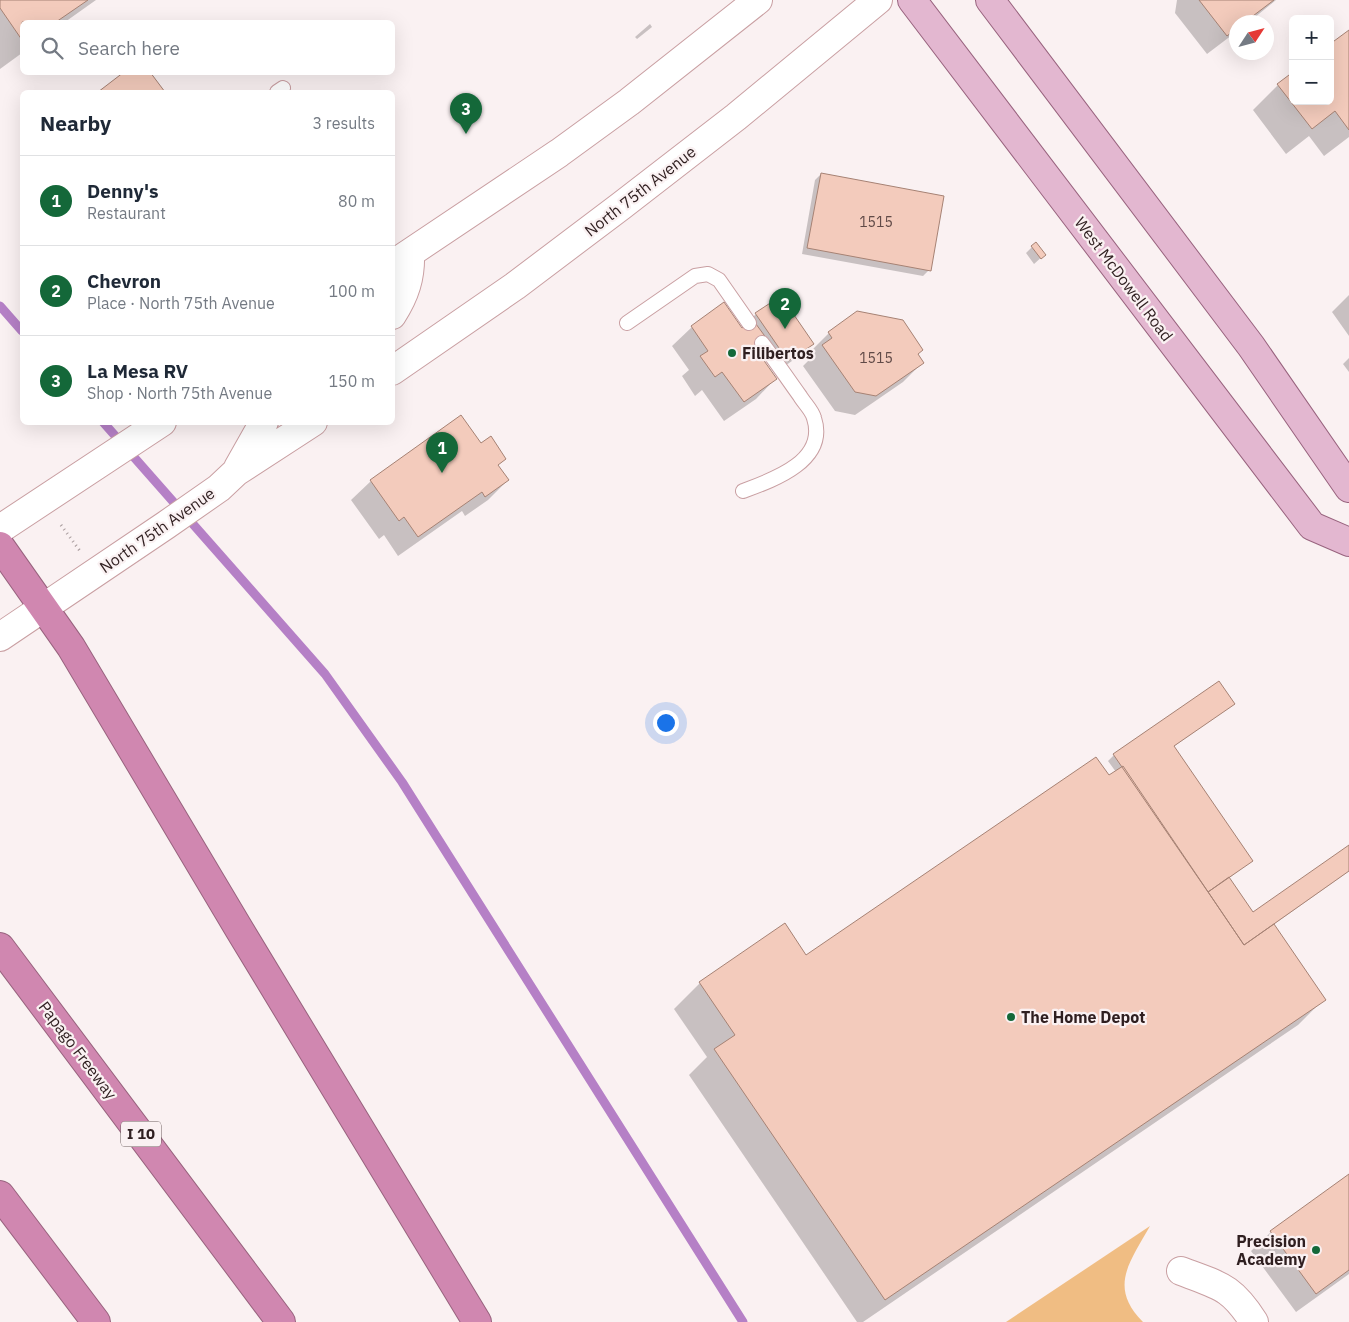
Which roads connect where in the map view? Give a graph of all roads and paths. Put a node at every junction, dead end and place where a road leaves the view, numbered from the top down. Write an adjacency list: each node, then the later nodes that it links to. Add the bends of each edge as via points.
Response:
1 (758, 0): 5 (main road, via 559,153)
2 (878, 0): 10 (main road, North 75th Avenue, via 614,212)
3 (912, 0): 19 (main road, West McDowell Road, via 1312,526)
4 (990, 0): 15 (main road, via 1251,346)
5 (401, 259): 6 (main road, via 411,268 407,287)
6 (395, 309)
7 (627, 322): 8 (lane, via 695,276 708,274 719,280)
8 (749, 323)
9 (762, 343): 16 (lane, via 814,416 818,434 804,460 789,471)
10 (395, 369)
11 (158, 425): 18 (main road)
12 (262, 425): 14 (main road)
13 (309, 425): 14 (main road, North 75th Avenue)
14 (227, 480): 22 (main road, North 75th Avenue)
15 (1349, 488)
16 (743, 491)
17 (61, 525): 21 (path)
18 (0, 529)
19 (1349, 542)
20 (0, 546): 22 (highway)
21 (80, 551)
22 (43, 608): 23 (main road, North 75th Avenue); 29 (highway, via 70,647)
23 (0, 637)
24 (0, 947): 28 (highway, Papago Freeway / I 10)
25 (0, 1196): 27 (highway)
26 (1182, 1271): 30 (main road, via 1223,1286 1240,1299)
27 (96, 1322)
28 (281, 1322)
29 (477, 1322)
30 (1254, 1322)

